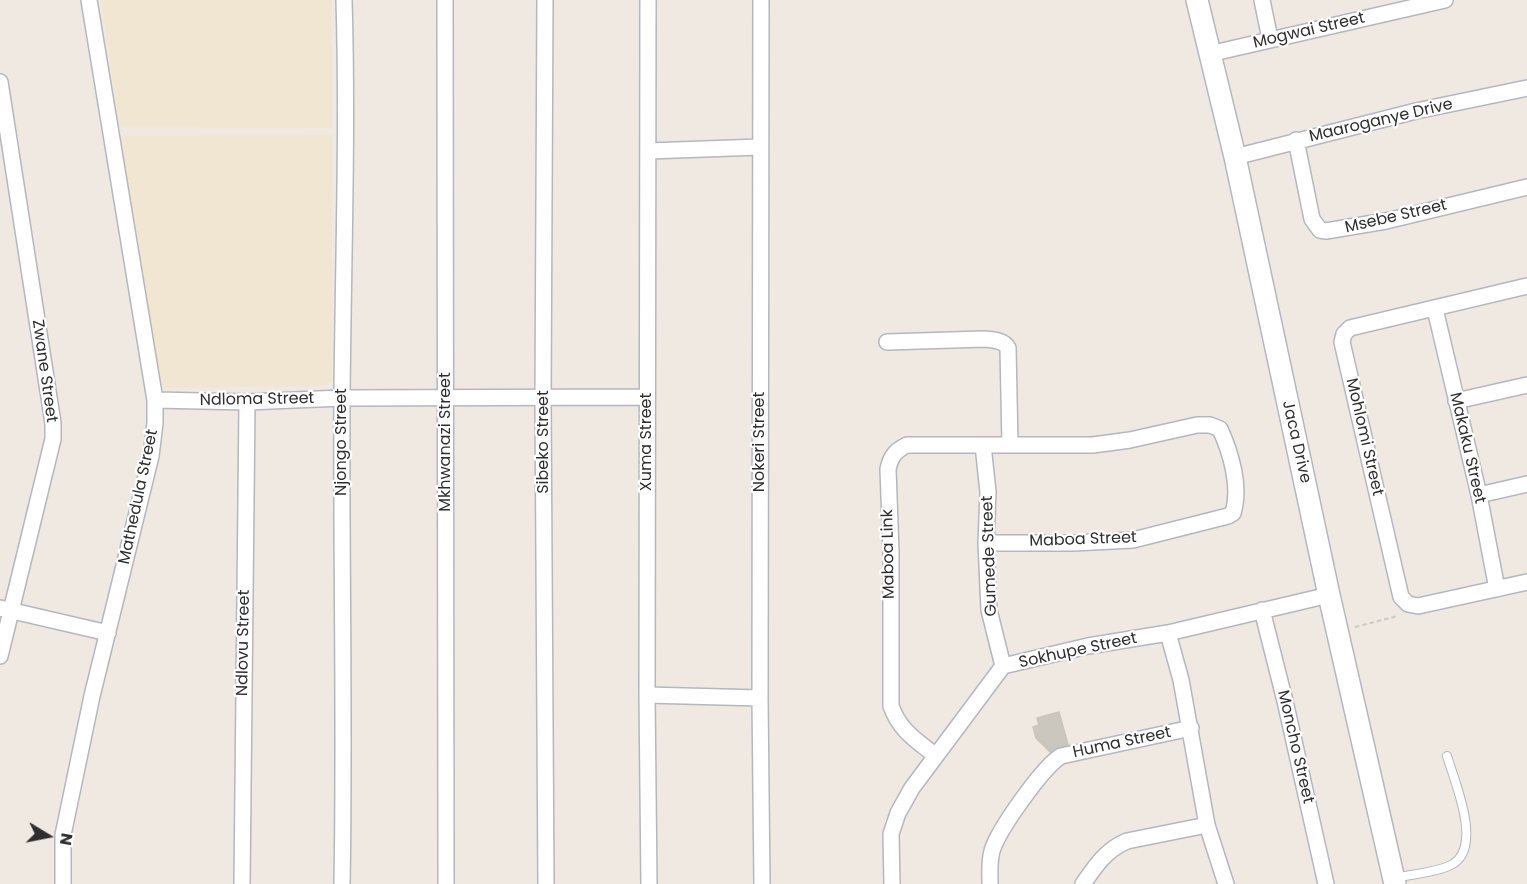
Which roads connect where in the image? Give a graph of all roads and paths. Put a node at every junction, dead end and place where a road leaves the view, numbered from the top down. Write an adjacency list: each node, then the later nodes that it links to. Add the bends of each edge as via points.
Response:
1 (89, 0): 27 (street, Mathedula Street)
2 (344, 0): 24 (street, Njongo Street, via 346,229)
3 (445, 0): 25 (street, Mkhwanazi Street)
4 (545, 0): 26 (street, Sibeko Street)
5 (648, 0): 16 (street, Xuma Street)
6 (761, 0): 15 (street, Nokeri Street)
7 (1197, 0): 11 (street, Jaca Drive)
8 (1262, 0): 10 (street)
9 (1445, 0): 10 (street, Mogwai Street)
10 (1270, 39): 11 (street, Mogwai Street)
11 (1209, 54): 17 (street, Jaca Drive)
12 (0, 82): 39 (street, Zwane Street, via 53,423 53,439)
13 (1527, 88): 14 (street, Maaroganye Drive)
14 (1296, 140): 17 (street, Maaroganye Drive); 18 (street, Msebe Street, via 1312,219 1320,230 1386,220)
15 (760, 147): 16 (street); 47 (street, Nokeri Street)
16 (648, 151): 23 (street, Xuma Street)
17 (1235, 157): 37 (street, Jaca Drive)
18 (1527, 186)
19 (1527, 286): 20 (street, Mohlomi Street)
20 (1435, 309): 29 (street, Makaku Street); 38 (street, Mohlomi Street, via 1350,328 1342,338 1399,592)
21 (887, 342): 30 (street, via 984,339 1006,345)
22 (1527, 385): 29 (street)
23 (647, 397): 26 (street, Ndloma Street); 46 (street, Xuma Street)
24 (342, 398): 25 (street, Ndloma Street); 28 (street, Ndloma Street); 55 (street, Njongo Street)
25 (446, 398): 26 (street, Ndloma Street); 56 (street, Mkhwanazi Street)
26 (543, 399): 57 (street, Sibeko Street)
27 (155, 400): 28 (street, Ndloma Street); 42 (street, Mathedula Street, via 151,456)
28 (247, 402): 54 (street, Ndlovu Street)
29 (1456, 402): 33 (street, Makaku Street)
30 (1010, 444): 31 (street, Maboa Link); 34 (street, Maboa Street, via 1093,445 1210,425 1220,429 1225,440 1237,499 1233,513 1228,516 1133,540)
31 (983, 445): 34 (street, Gumede Street, via 988,492); 49 (street, Maboa Link, via 907,445 895,451 888,469 891,706 897,722)
32 (1527, 484): 33 (street)
33 (1479, 495): 36 (street, Makaku Street)
34 (986, 543): 45 (street, Gumede Street, via 988,610)
35 (1527, 582): 36 (street)
36 (1497, 589): 38 (street, via 1418,606)
37 (1329, 595): 40 (street, Sokhupe Street); 41 (street, Jaca Drive)
38 (1408, 604): 41 (path, via 1394,617)
39 (6, 610): 42 (street); 44 (street, Zwane Street)
40 (1262, 610): 43 (street, Sokhupe Street); 64 (street, Moncho Street)
41 (1338, 631): 52 (street, Jaca Drive)
42 (108, 633): 53 (street, Mathedula Street, via 63,835)
43 (1168, 633): 45 (street, Sokhupe Street); 48 (street)
44 (0, 657)
45 (1003, 666): 49 (street, Sokhupe Street)
46 (647, 695): 47 (street); 58 (street, Xuma Street)
47 (760, 698): 59 (street, Nokeri Street)
48 (1191, 728): 51 (street); 61 (street, Huma Street, via 1053,761 998,838 992,851)
49 (936, 756): 60 (street, Sokhupe Street, via 898,813 891,834)
50 (1447, 756): 52 (lane, via 1467,830 1464,853 1449,866)
51 (1207, 825): 62 (street, via 1115,846); 63 (street)
52 (1394, 881)
53 (63, 884)
54 (242, 884)
55 (342, 884)
56 (446, 884)
57 (546, 884)
58 (649, 884)
59 (762, 884)
60 (892, 884)
61 (990, 884)
62 (1083, 884)
63 (1226, 884)
64 (1326, 884)

